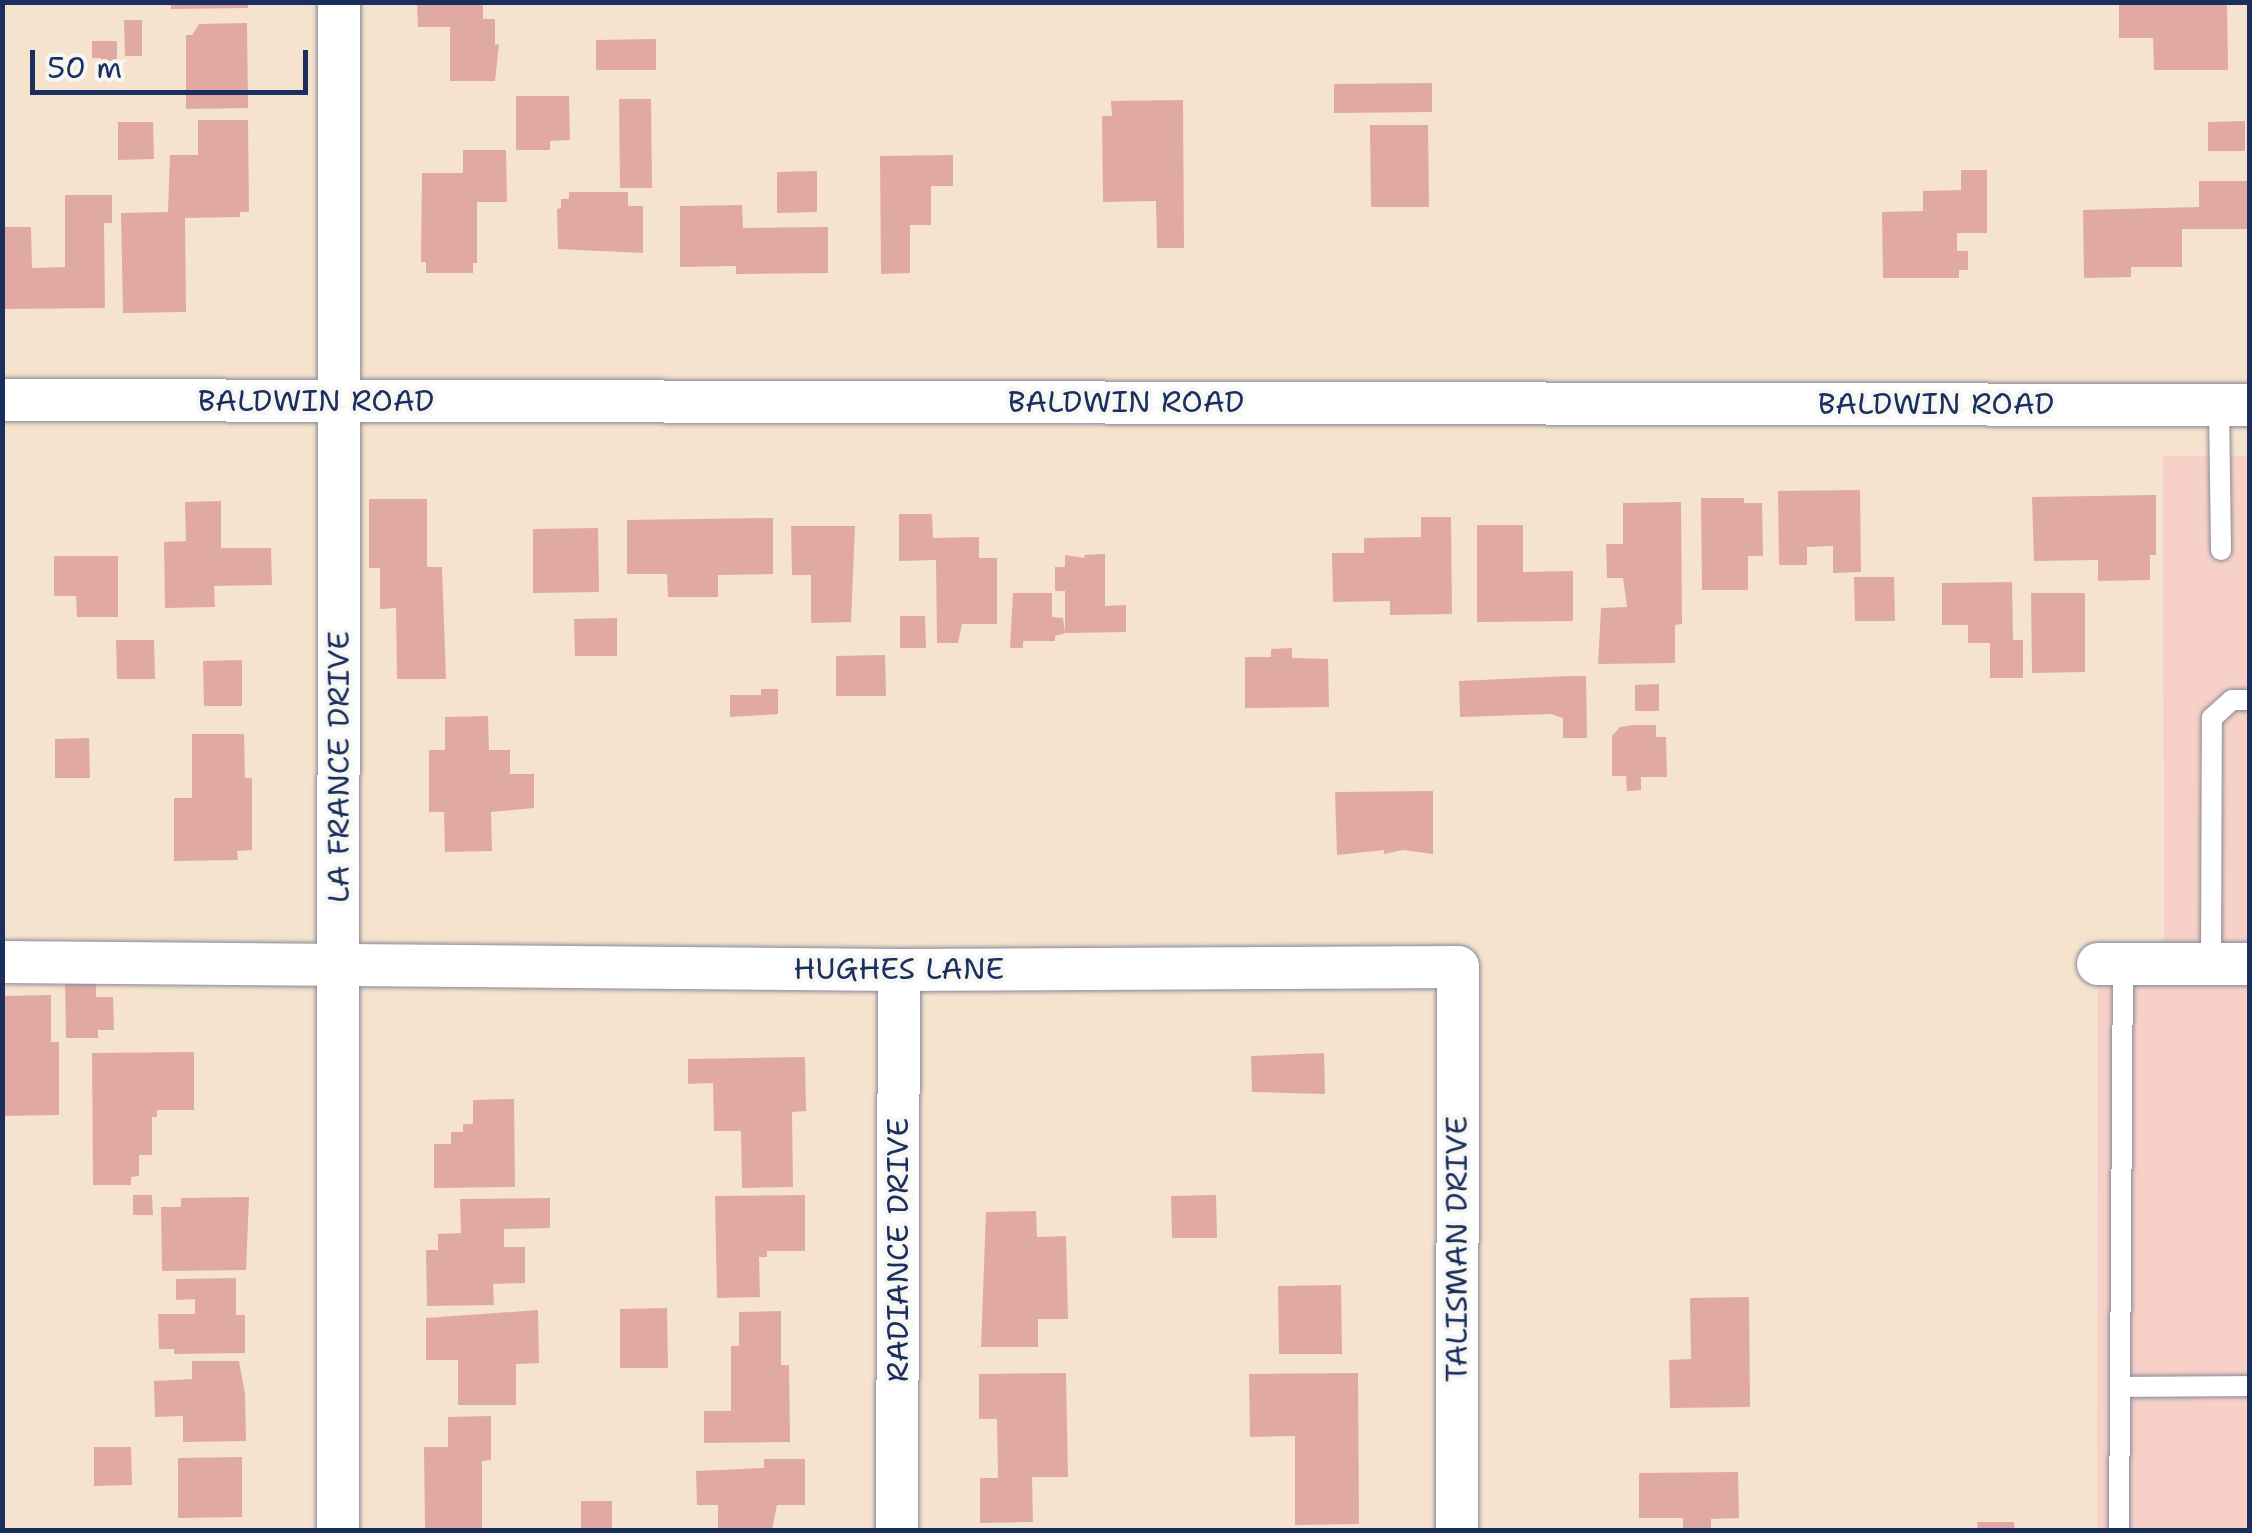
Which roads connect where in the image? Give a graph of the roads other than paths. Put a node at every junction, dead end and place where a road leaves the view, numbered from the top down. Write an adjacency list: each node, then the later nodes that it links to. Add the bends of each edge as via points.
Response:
1 (339, 2): 3 (street, LA FRANCE DRIVE)
2 (2, 400): 3 (street, BALDWIN ROAD)
3 (339, 400): 4 (street, BALDWIN ROAD); 8 (street, LA FRANCE DRIVE)
4 (2234, 405): 5 (lane)
5 (2221, 550)
6 (2250, 700): 10 (lane, via 2232,700 2212,718)
7 (2, 962): 8 (street, HUGHES LANE)
8 (339, 963): 12 (street, HUGHES LANE); 15 (street, LA FRANCE DRIVE)
9 (2111, 964): 10 (street); 14 (lane)
10 (2230, 964)
11 (1458, 967): 12 (street, HUGHES LANE); 17 (street, TALISMAN DRIVE)
12 (899, 970): 16 (street, RADIANCE DRIVE)
13 (2250, 1386): 14 (lane)
14 (2120, 1387): 18 (lane)
15 (338, 1530)
16 (897, 1530)
17 (1457, 1530)
18 (2120, 1530)

